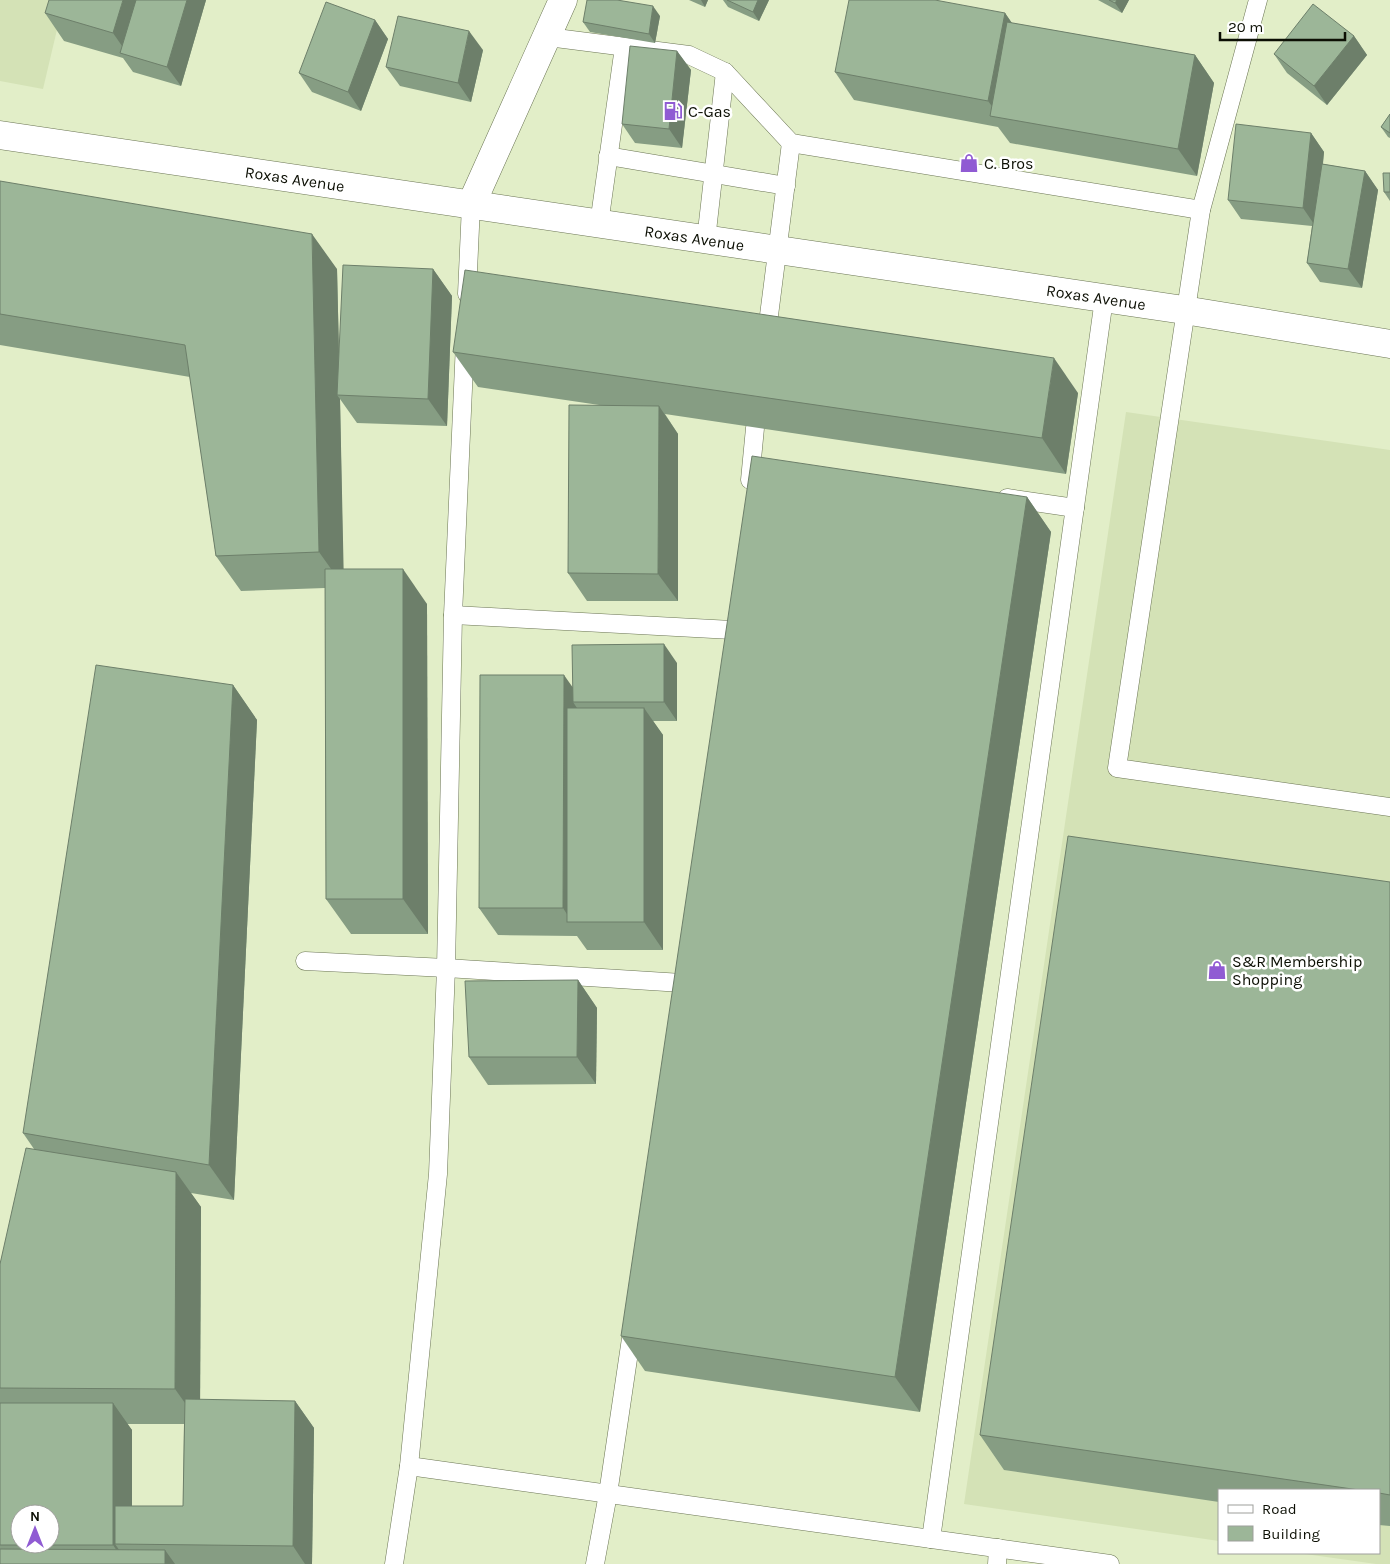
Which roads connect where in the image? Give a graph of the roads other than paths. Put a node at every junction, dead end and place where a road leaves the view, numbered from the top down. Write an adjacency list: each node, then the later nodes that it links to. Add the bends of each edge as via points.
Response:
1 (563, 0): 3 (main road)
2 (1258, 0): 12 (lane)
3 (548, 37): 4 (lane); 11 (main road)
4 (624, 47): 5 (lane, via 688,55); 8 (lane)
5 (725, 72): 7 (lane); 9 (lane)
6 (0, 135): 11 (main road, Roxas Avenue)
7 (791, 143): 10 (lane); 12 (lane)
8 (608, 156): 9 (lane); 13 (lane)
9 (713, 174): 10 (lane); 14 (lane)
10 (786, 186): 15 (lane)
11 (471, 205): 13 (main road, Roxas Avenue); 27 (lane)
12 (1200, 210): 17 (lane)
13 (600, 224): 14 (main road, Roxas Avenue)
14 (706, 240): 15 (main road, Roxas Avenue)
15 (778, 250): 16 (main road, Roxas Avenue); 19 (lane)
16 (1104, 299): 17 (main road, Roxas Avenue); 25 (lane)
17 (1184, 310): 18 (main road, Roxas Avenue); 30 (lane, via 1117,768)
18 (1390, 344)
19 (765, 346)
20 (755, 428): 21 (lane)
21 (752, 461): 22 (lane); 24 (lane)
22 (772, 464)
23 (987, 495): 25 (lane)
24 (747, 498)
25 (1075, 508): 39 (lane)
26 (734, 611): 28 (lane)
27 (453, 615): 28 (lane); 33 (lane)
28 (732, 630): 29 (lane)
29 (729, 649)
30 (1390, 807)
31 (305, 961): 33 (lane)
32 (685, 963): 34 (lane)
33 (446, 968): 34 (lane); 37 (lane, via 438,1174)
34 (682, 983): 35 (lane)
35 (680, 1002)
36 (635, 1307): 38 (lane)
37 (408, 1466): 38 (lane); 41 (lane)
38 (608, 1494): 39 (lane); 42 (lane)
39 (931, 1539): 40 (lane)
40 (997, 1556): 43 (lane)
41 (394, 1564)
42 (594, 1564)
43 (1110, 1564)

